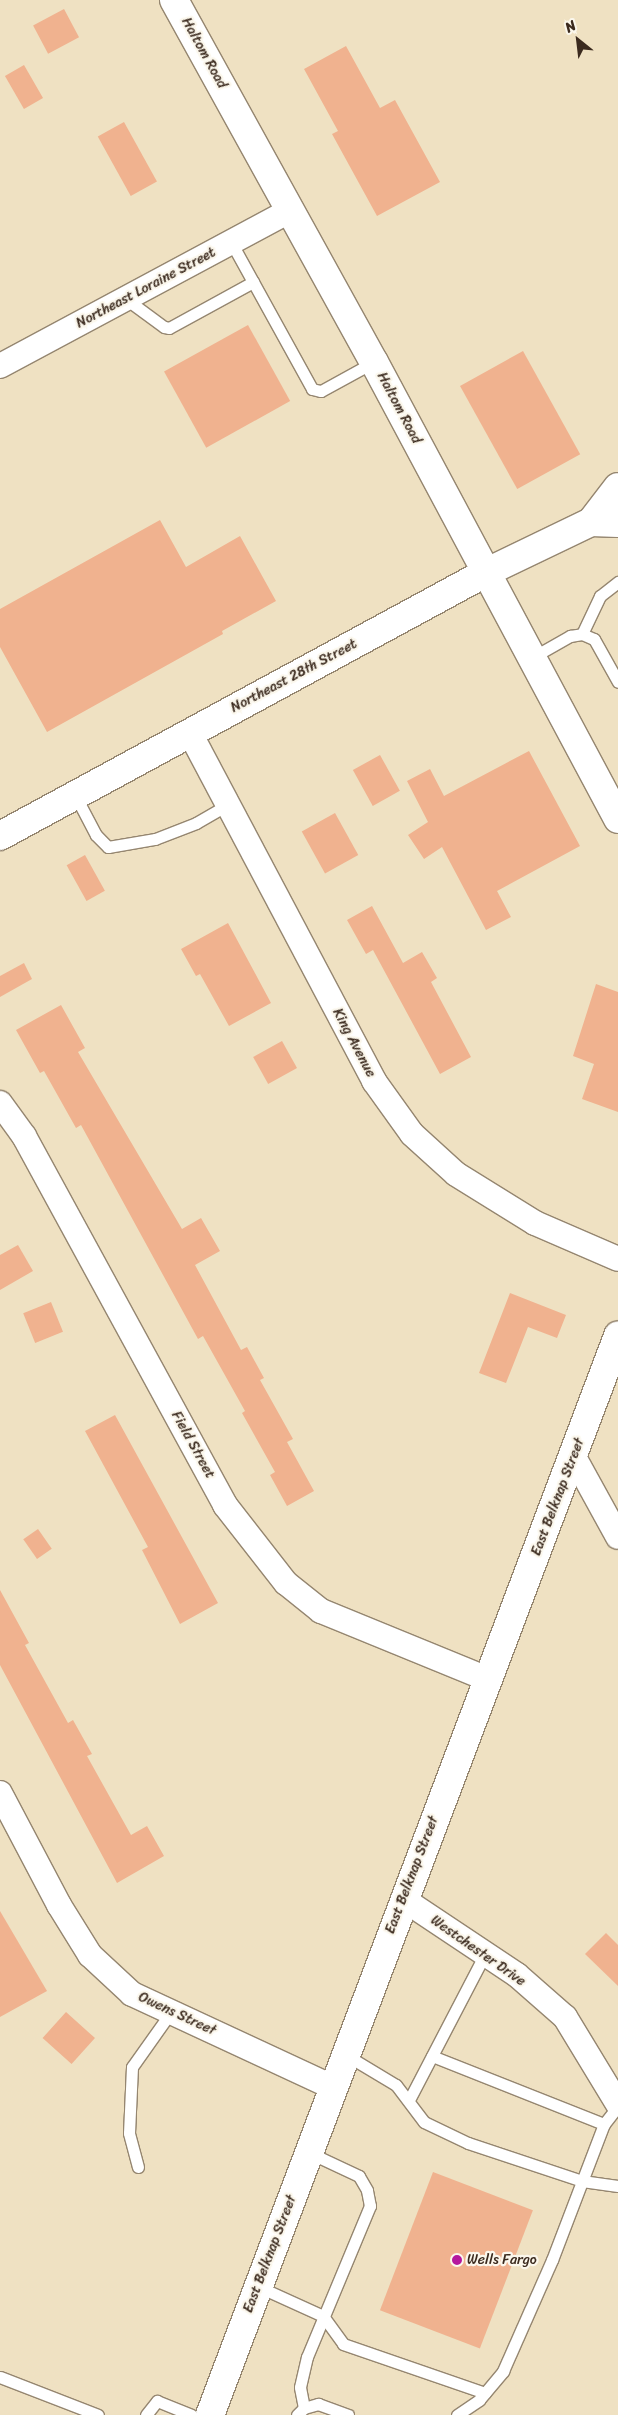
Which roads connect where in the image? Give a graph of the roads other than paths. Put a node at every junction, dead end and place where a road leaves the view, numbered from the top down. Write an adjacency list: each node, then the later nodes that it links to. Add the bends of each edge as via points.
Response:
1 (174, 0): 2 (main road, Haltom Road)
2 (291, 210): 3 (street, Northeast Loraine Street); 6 (main road, Haltom Road)
3 (231, 242): 4 (lane); 5 (street, Northeast Loraine Street)
4 (253, 282): 5 (lane, via 169,328); 6 (lane, via 312,389 321,392)
5 (126, 299): 7 (street, Northeast Loraine Street)
6 (374, 362): 11 (main road, Haltom Road)
7 (0, 366)
8 (618, 487): 9 (main road, Northeast 28th Street)
9 (590, 522): 10 (main road, Northeast 28th Street); 11 (main road, Northeast 28th Street)
10 (618, 523)
11 (487, 572): 14 (main road, Haltom Road); 16 (main road, Northeast 28th Street)
12 (618, 582): 13 (lane, via 600,596)
13 (582, 634): 14 (lane, via 570,636); 15 (lane, via 594,639)
14 (533, 657): 19 (main road, Haltom Road)
15 (618, 682)
16 (190, 733): 17 (main road, Northeast 28th Street); 18 (street, King Avenue)
17 (75, 795): 18 (lane, via 96,835 108,847 155,839); 20 (main road, Northeast 28th Street)
18 (229, 804): 22 (street, King Avenue, via 374,1081 412,1134 456,1174 527,1218)
19 (615, 808)
20 (0, 836)
21 (0, 1103): 26 (street, Field Street, via 24,1136 225,1505 281,1577 321,1611)
22 (618, 1259)
23 (618, 1336): 24 (main road, East Belknap Street)
24 (574, 1457): 25 (street); 26 (main road, East Belknap Street)
25 (618, 1537)
26 (488, 1679): 28 (main road, East Belknap Street)
27 (0, 1793): 30 (street, Owens Street, via 59,1905 90,1954 132,1994)
28 (403, 1899): 29 (street, Westchester Drive); 31 (main road, East Belknap Street)
29 (485, 1954): 32 (lane); 35 (street, Westchester Drive, via 517,1975 565,2017)
30 (171, 2012): 33 (street, Owens Street); 38 (lane, via 132,2067 129,2133)
31 (345, 2054): 33 (main road, East Belknap Street); 34 (lane, via 396,2085)
32 (432, 2056): 34 (lane); 36 (lane)
33 (332, 2087): 37 (main road, East Belknap Street)
34 (409, 2100): 39 (lane, via 424,2122 468,2143)
35 (618, 2105): 36 (lane)
36 (604, 2124): 39 (lane)
37 (308, 2152): 41 (main road, East Belknap Street); 42 (lane, via 359,2176 367,2190 370,2206)
38 (138, 2168)
39 (582, 2181): 40 (lane); 44 (lane, via 552,2260 503,2371)
40 (618, 2186)
41 (257, 2286): 42 (lane); 49 (main road, East Belknap Street)
42 (323, 2316): 44 (lane, via 343,2344); 45 (lane, via 300,2387)
43 (0, 2378): 46 (lane)
44 (485, 2393): 51 (lane)
45 (300, 2412): 50 (lane, via 318,2404)
46 (98, 2415)
47 (146, 2415): 48 (lane, via 157,2401)
48 (191, 2415)
49 (210, 2415)
50 (348, 2415)
51 (457, 2415)

